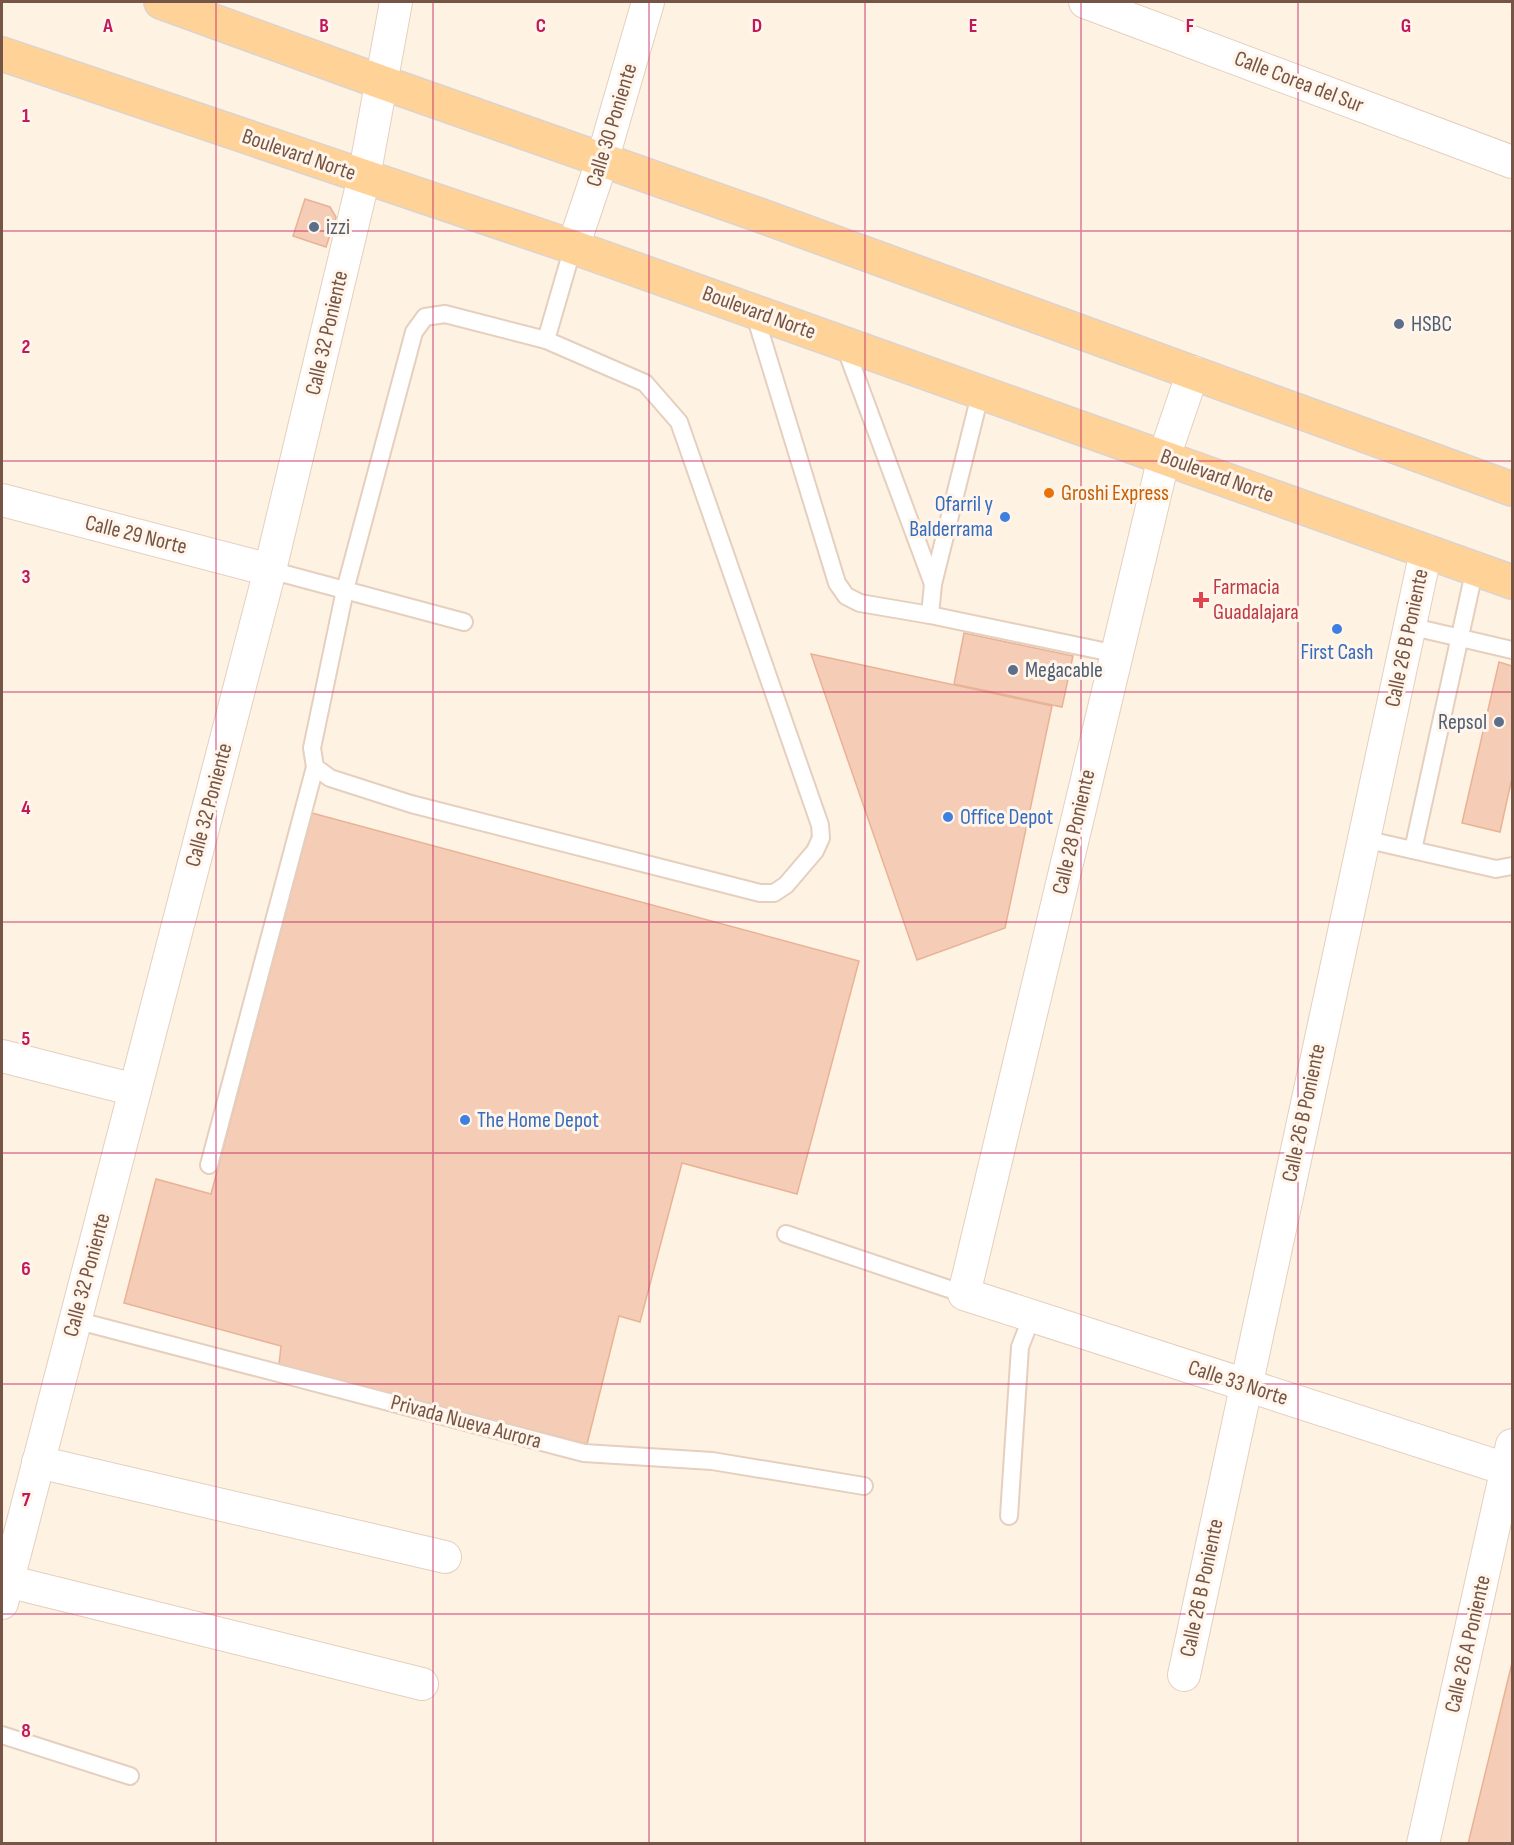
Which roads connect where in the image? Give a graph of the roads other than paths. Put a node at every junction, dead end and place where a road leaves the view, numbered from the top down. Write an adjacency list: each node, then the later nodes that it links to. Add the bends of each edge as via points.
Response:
1 (161, 2): 6 (main road)
2 (396, 2): 6 (street, Calle 32 Poniente)
3 (648, 2): 7 (street, Calle 30 Poniente)
4 (1084, 2): 8 (street, Calle Corea del Sur)
5 (2, 54): 9 (main road, Boulevard Norte)
6 (381, 82): 7 (main road); 9 (street, Calle 32 Poniente)
7 (602, 161): 10 (street, Calle 30 Poniente); 14 (main road)
8 (1512, 162)
9 (364, 177): 10 (main road, Boulevard Norte); 21 (street, Calle 32 Poniente)
10 (573, 247): 11 (main road, Boulevard Norte); 12 (lane)
11 (754, 312): 13 (main road, Boulevard Norte); 25 (lane, via 837,583 846,596 860,603)
12 (546, 339): 24 (lane, via 445,314 425,317 414,332); 31 (lane, via 645,383 679,422 820,825 821,838 815,851 786,885 774,893 760,893 411,804 330,778)
13 (844, 344): 15 (main road, Boulevard Norte); 23 (lane)
14 (1192, 372): 16 (street, Calle 28 Poniente); 17 (main road)
15 (981, 391): 16 (main road, Boulevard Norte); 23 (lane)
16 (1164, 457): 19 (main road, Boulevard Norte); 30 (street, Calle 28 Poniente)
17 (1512, 489)
18 (2, 500): 21 (street, Calle 29 Norte)
19 (1426, 551): 20 (main road, Boulevard Norte); 27 (street, Calle 26 B Poniente)
20 (1475, 568): 22 (main road, Boulevard Norte); 28 (lane)
21 (270, 570): 24 (lane); 36 (street, Calle 32 Poniente)
22 (1512, 582)
23 (933, 584): 25 (lane)
24 (345, 590): 26 (lane); 31 (lane, via 312,748)
25 (930, 615): 30 (lane)
26 (464, 622)
27 (1409, 626): 28 (lane); 32 (street, Calle 26 B Poniente)
28 (1460, 638): 29 (lane); 33 (lane)
29 (1512, 650)
30 (1117, 654): 39 (street, Calle 28 Poniente)
31 (315, 766): 37 (lane)
32 (1364, 839): 33 (lane); 42 (street, Calle 26 B Poniente)
33 (1413, 850): 34 (lane, via 1496,869)
34 (1512, 866)
35 (2, 1056): 36 (street)
36 (135, 1090): 41 (street, Calle 32 Poniente)
37 (209, 1165)
38 (786, 1234): 39 (lane)
39 (964, 1294): 40 (street, Calle 33 Norte)
40 (1032, 1316): 42 (street, Calle 33 Norte); 46 (lane, via 1020,1347)
41 (75, 1320): 43 (street, Calle 32 Poniente); 45 (lane, Privada Nueva Aurora, via 584,1453 712,1461)
42 (1246, 1385): 44 (street, Calle 33 Norte); 49 (street, Calle 26 B Poniente)
43 (38, 1462): 47 (street); 48 (street, Calle 32 Poniente)
44 (1511, 1462): 53 (street, Calle 26 A Poniente)
45 (864, 1486)
46 (1009, 1516)
47 (445, 1557)
48 (4, 1592): 50 (street)
49 (1184, 1675)
50 (422, 1684)
51 (2, 1734): 52 (lane)
52 (130, 1776)
53 (1423, 1844)

